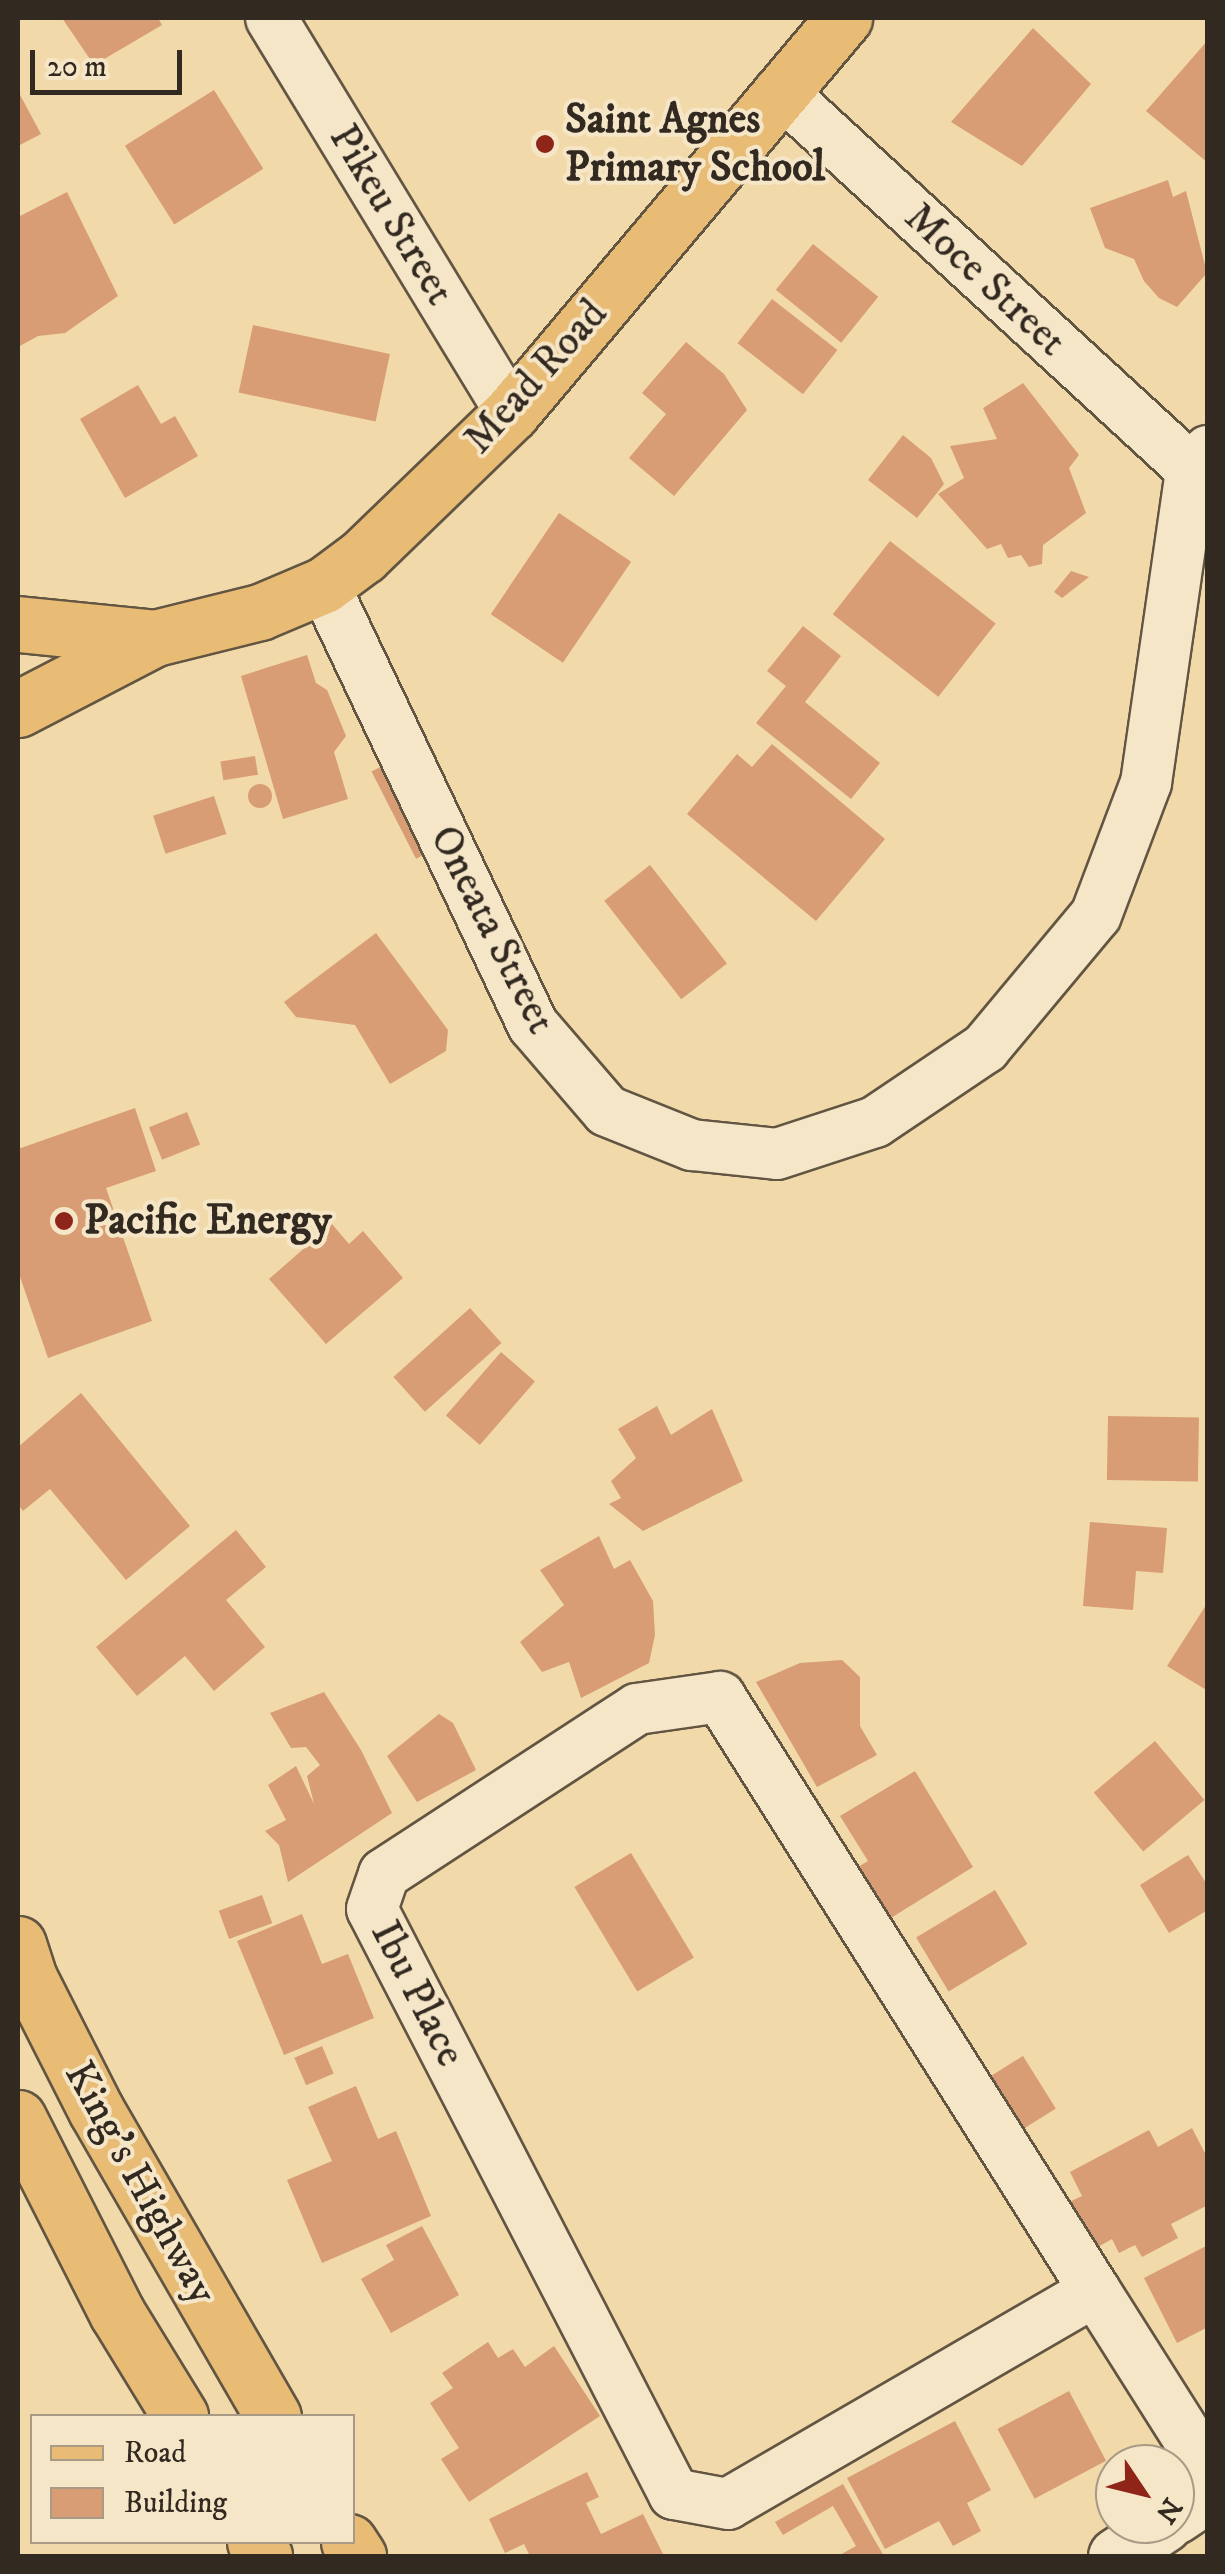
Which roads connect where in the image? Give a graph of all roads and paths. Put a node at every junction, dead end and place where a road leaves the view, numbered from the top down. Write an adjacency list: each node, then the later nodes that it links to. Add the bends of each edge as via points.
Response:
1 (271, 18): 4 (street, Pikeu Street)
2 (844, 18): 3 (main road, Mead Road)
3 (780, 91): 4 (main road, Mead Road); 5 (street, Moce Street)
4 (510, 413): 6 (main road, Mead Road, via 363,556)
5 (1199, 460): 6 (street, Oneata Street, via 1146,782 1096,915 985,1048 875,1122 778,1154 692,1145 607,1111 533,1025)
6 (324, 585): 8 (main road, Mead Road, via 260,612)
7 (18, 624): 8 (main road, Mead Road)
8 (156, 638): 9 (main road, Mead Road)
9 (18, 709)
10 (18, 1944): 14 (main road, King's Highway, via 96,2110)
11 (18, 2118): 13 (main road, King's Highway, via 117,2312)
12 (1095, 2291): 12 (street, Ibu Place, via 720,1697 637,1710 384,1874 372,1909 674,2494 728,2504); 15 (street, Ibu Place)
13 (179, 2414)
14 (273, 2414)
15 (1208, 2470)

